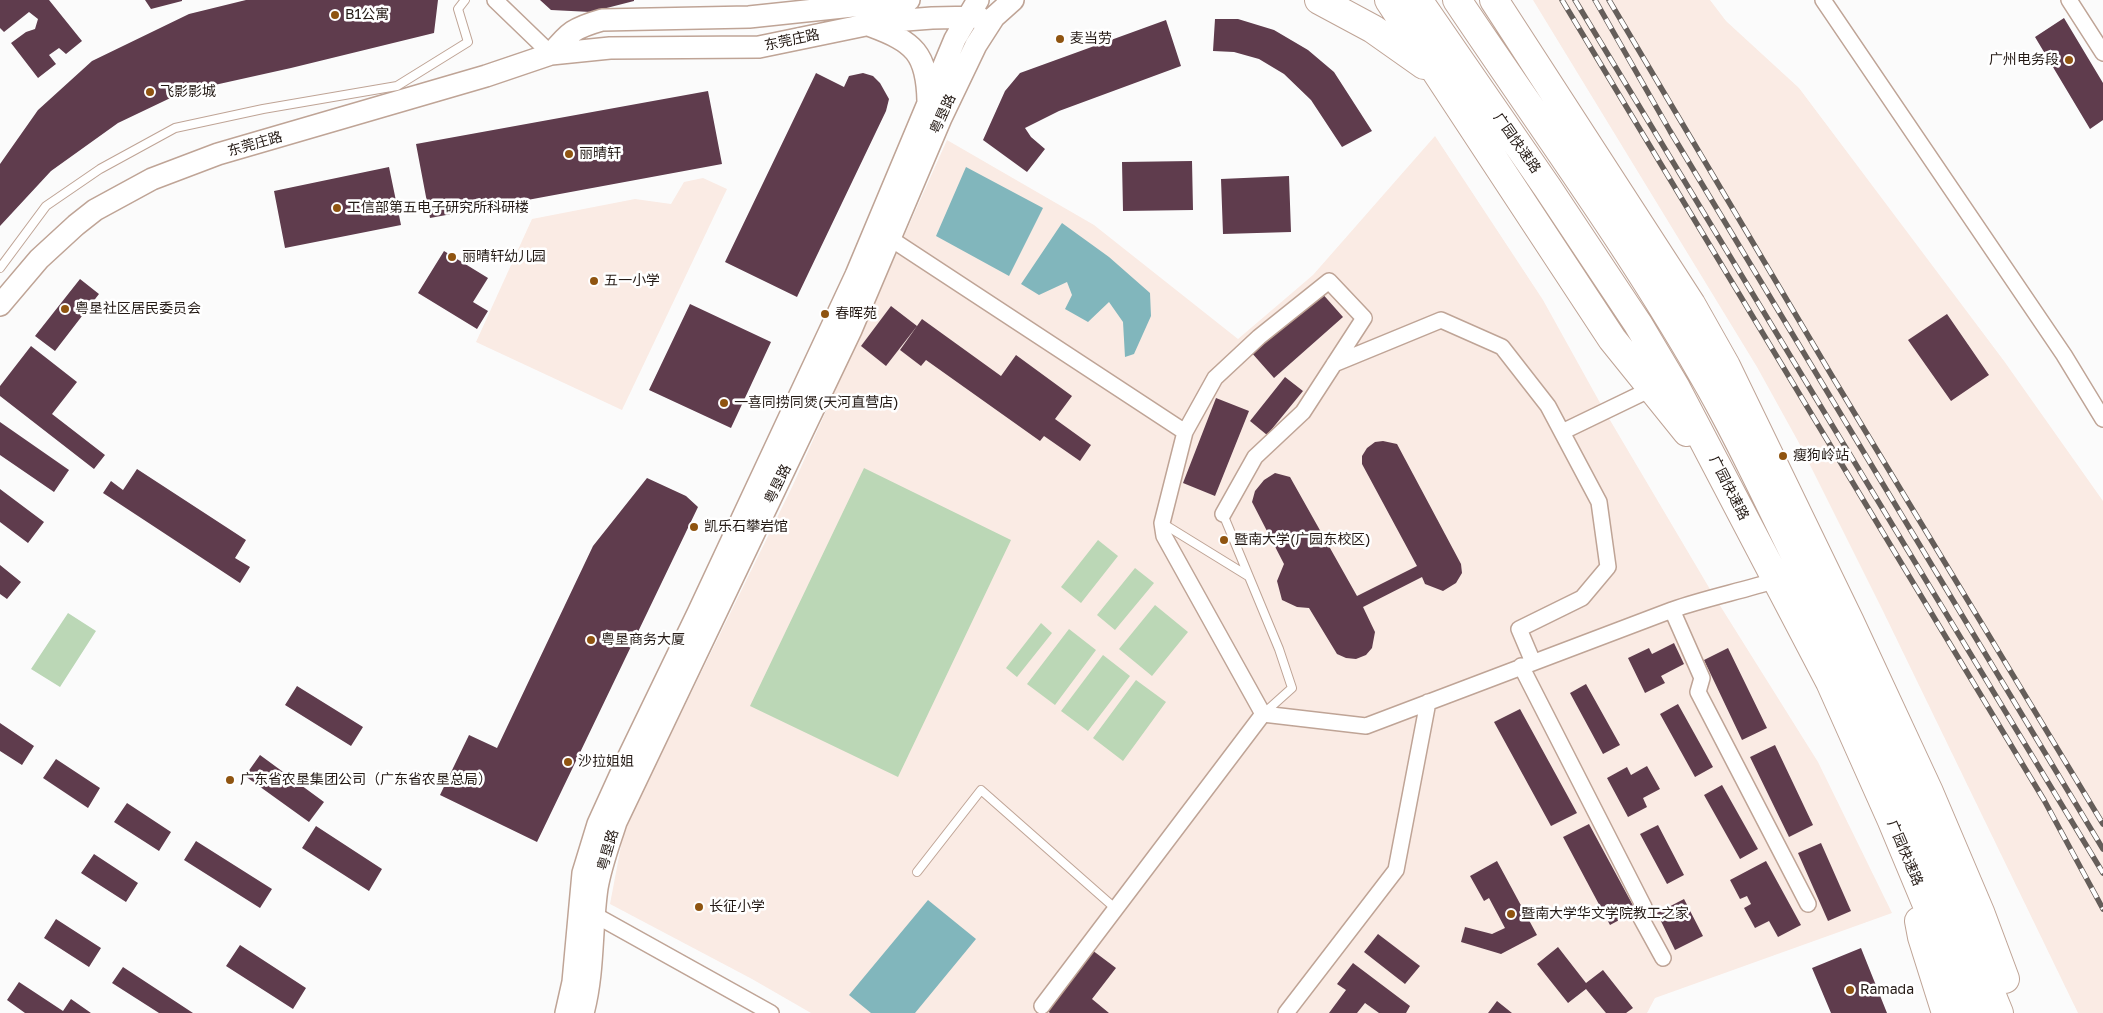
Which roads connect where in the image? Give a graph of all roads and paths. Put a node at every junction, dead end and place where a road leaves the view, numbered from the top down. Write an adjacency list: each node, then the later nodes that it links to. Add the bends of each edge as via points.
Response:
1 (466, 0): 22 (lane, via 458,9 468,42 397,86 174,128 100,170 46,206)
2 (495, 0): 17 (street)
3 (909, 0): 12 (main road, 东莞庄路)
4 (1013, 0): 15 (main road, 粤垦路)
5 (1319, 0): 19 (highway, via 1373,29)
6 (1389, 0): 14 (highway)
7 (1418, 0): 29 (highway, 广园快速路, via 1547,187 1647,340)
8 (1457, 0): 32 (highway, 广园快速路, via 1573,170 1703,374)
9 (1494, 0): 39 (highway, via 1691,304 1726,366)
10 (1823, 0): 26 (street, via 2058,346)
11 (2069, 0): 18 (street)
12 (849, 3): 17 (main road, 东莞庄路, via 749,16 602,20 567,35)
13 (971, 5): 15 (main road); 16 (main road, 东莞庄路, via 932,18); 20 (main road, 粤垦路)
14 (1406, 11): 19 (highway)
15 (994, 17): 21 (main road, 粤垦路, via 976,45 941,118)
16 (866, 24): 17 (main road, 东莞庄路, via 759,47 610,48); 20 (main road, via 899,37 917,52 924,69)
17 (551, 54): 23 (main road, 东莞庄路, via 218,154 152,179 76,225 39,259)
18 (2103, 54)
19 (1438, 75): 25 (highway, via 1612,339)
20 (928, 104): 47 (main road, 粤垦路, via 856,275 598,824 583,873 573,982)
21 (891, 239): 27 (street); 44 (main road, 粤垦路, via 816,404 616,822 603,862)
22 (0, 268)
23 (0, 305)
24 (1334, 364): 27 (street, via 1364,318 1329,281 1259,337 1215,378); 28 (street, via 1441,320 1502,347 1548,406); 30 (street, via 1303,412 1255,457)
25 (1651, 388): 28 (street); 29 (highway)
26 (2103, 419)
27 (1185, 432): 31 (street)
28 (1562, 432): 36 (street, via 1599,502 1608,567 1582,598 1519,629)
29 (1721, 473): 34 (highway, 广园快速路)
30 (1223, 514): 33 (lane)
31 (1162, 523): 33 (lane); 38 (street, via 1164,536)
32 (1786, 537): 39 (highway); 53 (highway, 广园快速路, via 1889,751)
33 (1249, 576): 38 (lane, via 1292,688)
34 (1776, 580): 35 (street); 40 (highway, 广园快速路, via 1830,682)
35 (1672, 610): 36 (street); 42 (street, via 1702,678 1698,692)
36 (1527, 664): 37 (street); 45 (street, via 1644,907 1642,918)
37 (1428, 702): 38 (street, via 1366,726); 50 (street, via 1396,870)
38 (1263, 714): 43 (street)
39 (1908, 746): 54 (highway, via 1980,912)
40 (1912, 870): 51 (highway, via 1922,937); 52 (highway, 广园快速路)
41 (917, 872): 43 (lane, via 981,790)
42 (1808, 904)
43 (1116, 908): 46 (street)
44 (595, 915): 48 (main road, 粤垦路); 49 (street)
45 (1663, 958)
46 (1042, 1006)
47 (566, 1013)
48 (583, 1013)
49 (771, 1013)
50 (1286, 1013)
51 (1946, 1013)
52 (1972, 1013)
53 (1999, 1013)
54 (2018, 1013)

